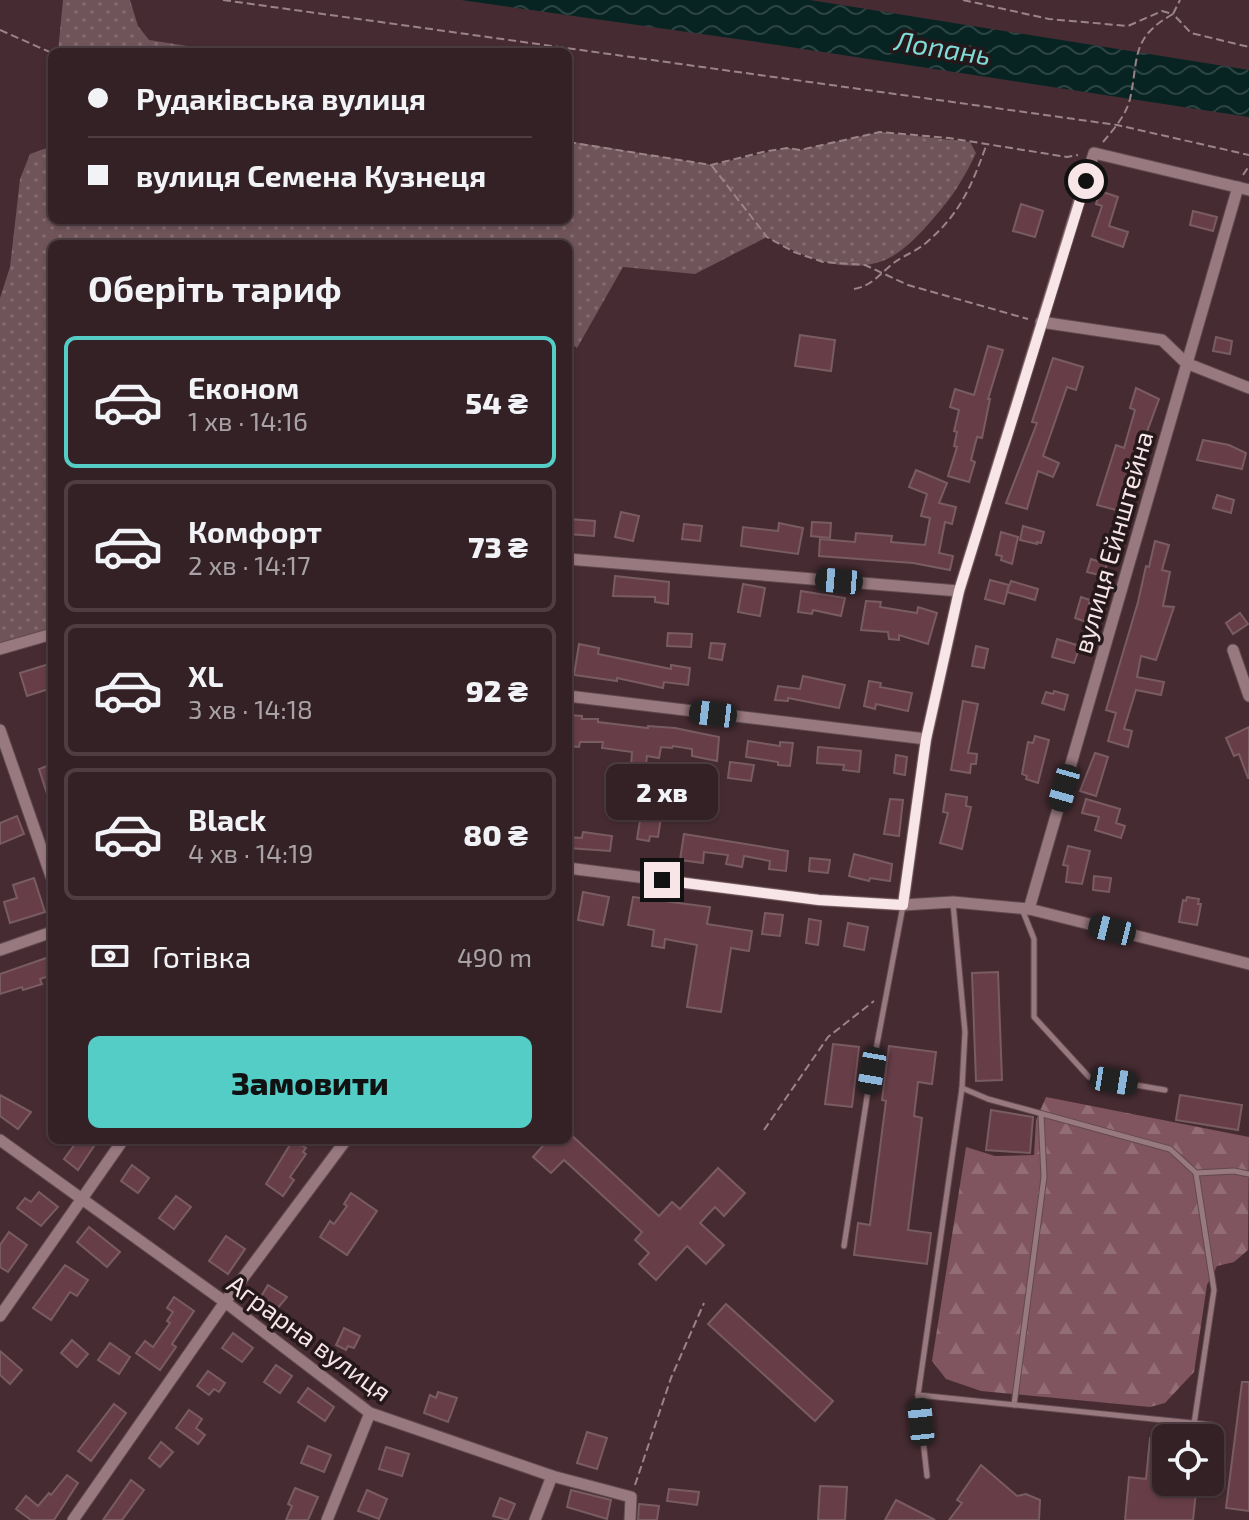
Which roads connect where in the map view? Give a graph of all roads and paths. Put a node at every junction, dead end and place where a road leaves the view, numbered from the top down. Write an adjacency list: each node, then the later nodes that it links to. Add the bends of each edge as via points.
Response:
1 (223, 0): 7 (path)
2 (963, 0): 4 (path, via 1049,19 1128,26 1162,11)
3 (1180, 0): 4 (path)
4 (1173, 14): 6 (path, via 1191,33); 10 (path, via 1156,23 1137,49 1129,102)
5 (0, 30): 9 (path)
6 (1249, 47)
7 (566, 48)
8 (572, 49): 10 (path)
9 (48, 51)
10 (1117, 125): 13 (path); 14 (path)
11 (572, 143): 15 (path)
12 (986, 144): 13 (path, via 1067,157); 15 (path, via 880,132); 17 (path, via 970,191 955,212 927,243)
13 (1094, 153): 16 (street); 19 (street)
14 (1249, 155)
15 (711, 165): 17 (path, via 767,237 823,262 865,265)
16 (1244, 188): 20 (street, вулиця Ейнштейна)
17 (882, 275): 18 (path); 19 (path)
18 (854, 289)
19 (1041, 322): 20 (street, via 1162,340); 23 (street)
20 (1186, 363): 21 (street); 35 (street, вулиця Ейнштейна)
21 (1249, 388)
22 (572, 559): 23 (street)
23 (959, 591): 30 (street)
24 (48, 635): 25 (street)
25 (0, 649)
26 (1233, 650): 28 (street)
27 (572, 696): 30 (street)
28 (1249, 696)
29 (0, 730): 31 (street)
30 (926, 739): 34 (street)
31 (48, 868)
32 (572, 869): 34 (street, via 819,900)
33 (953, 902): 34 (street); 35 (street); 40 (lane, via 965,1032)
34 (903, 905): 39 (lane)
35 (1026, 909): 38 (street); 41 (lane, via 1034,939 1034,1017 1089,1077)
36 (48, 933): 37 (street)
37 (0, 950)
38 (1249, 964)
39 (886, 991): 43 (path, via 828,1037); 50 (lane)
40 (962, 1088): 42 (lane); 54 (lane)
41 (1165, 1090)
42 (1041, 1114): 47 (lane, via 1170,1149); 55 (lane, via 1044,1177)
43 (764, 1130)
44 (0, 1140): 49 (street, Аграрна вулиця)
45 (120, 1144): 49 (street)
46 (343, 1144): 51 (street)
47 (1196, 1173): 48 (lane); 57 (lane, via 1214,1290)
48 (1249, 1174)
49 (82, 1200): 51 (street, Аграрна вулиця); 53 (street)
50 (844, 1246)
51 (225, 1302): 56 (street, Аграрна вулиця); 61 (street)
52 (704, 1303): 60 (path, via 671,1378)
53 (0, 1316)
54 (918, 1395): 55 (lane); 59 (lane)
55 (1014, 1405): 57 (lane)
56 (370, 1413): 58 (street, Аграрна вулиця); 62 (street)
57 (1194, 1424)
58 (552, 1476): 60 (street, Аграрна вулиця); 63 (street)
59 (927, 1476)
60 (631, 1497): 64 (street)
61 (73, 1520)
62 (327, 1520)
63 (535, 1520)
64 (630, 1520)

